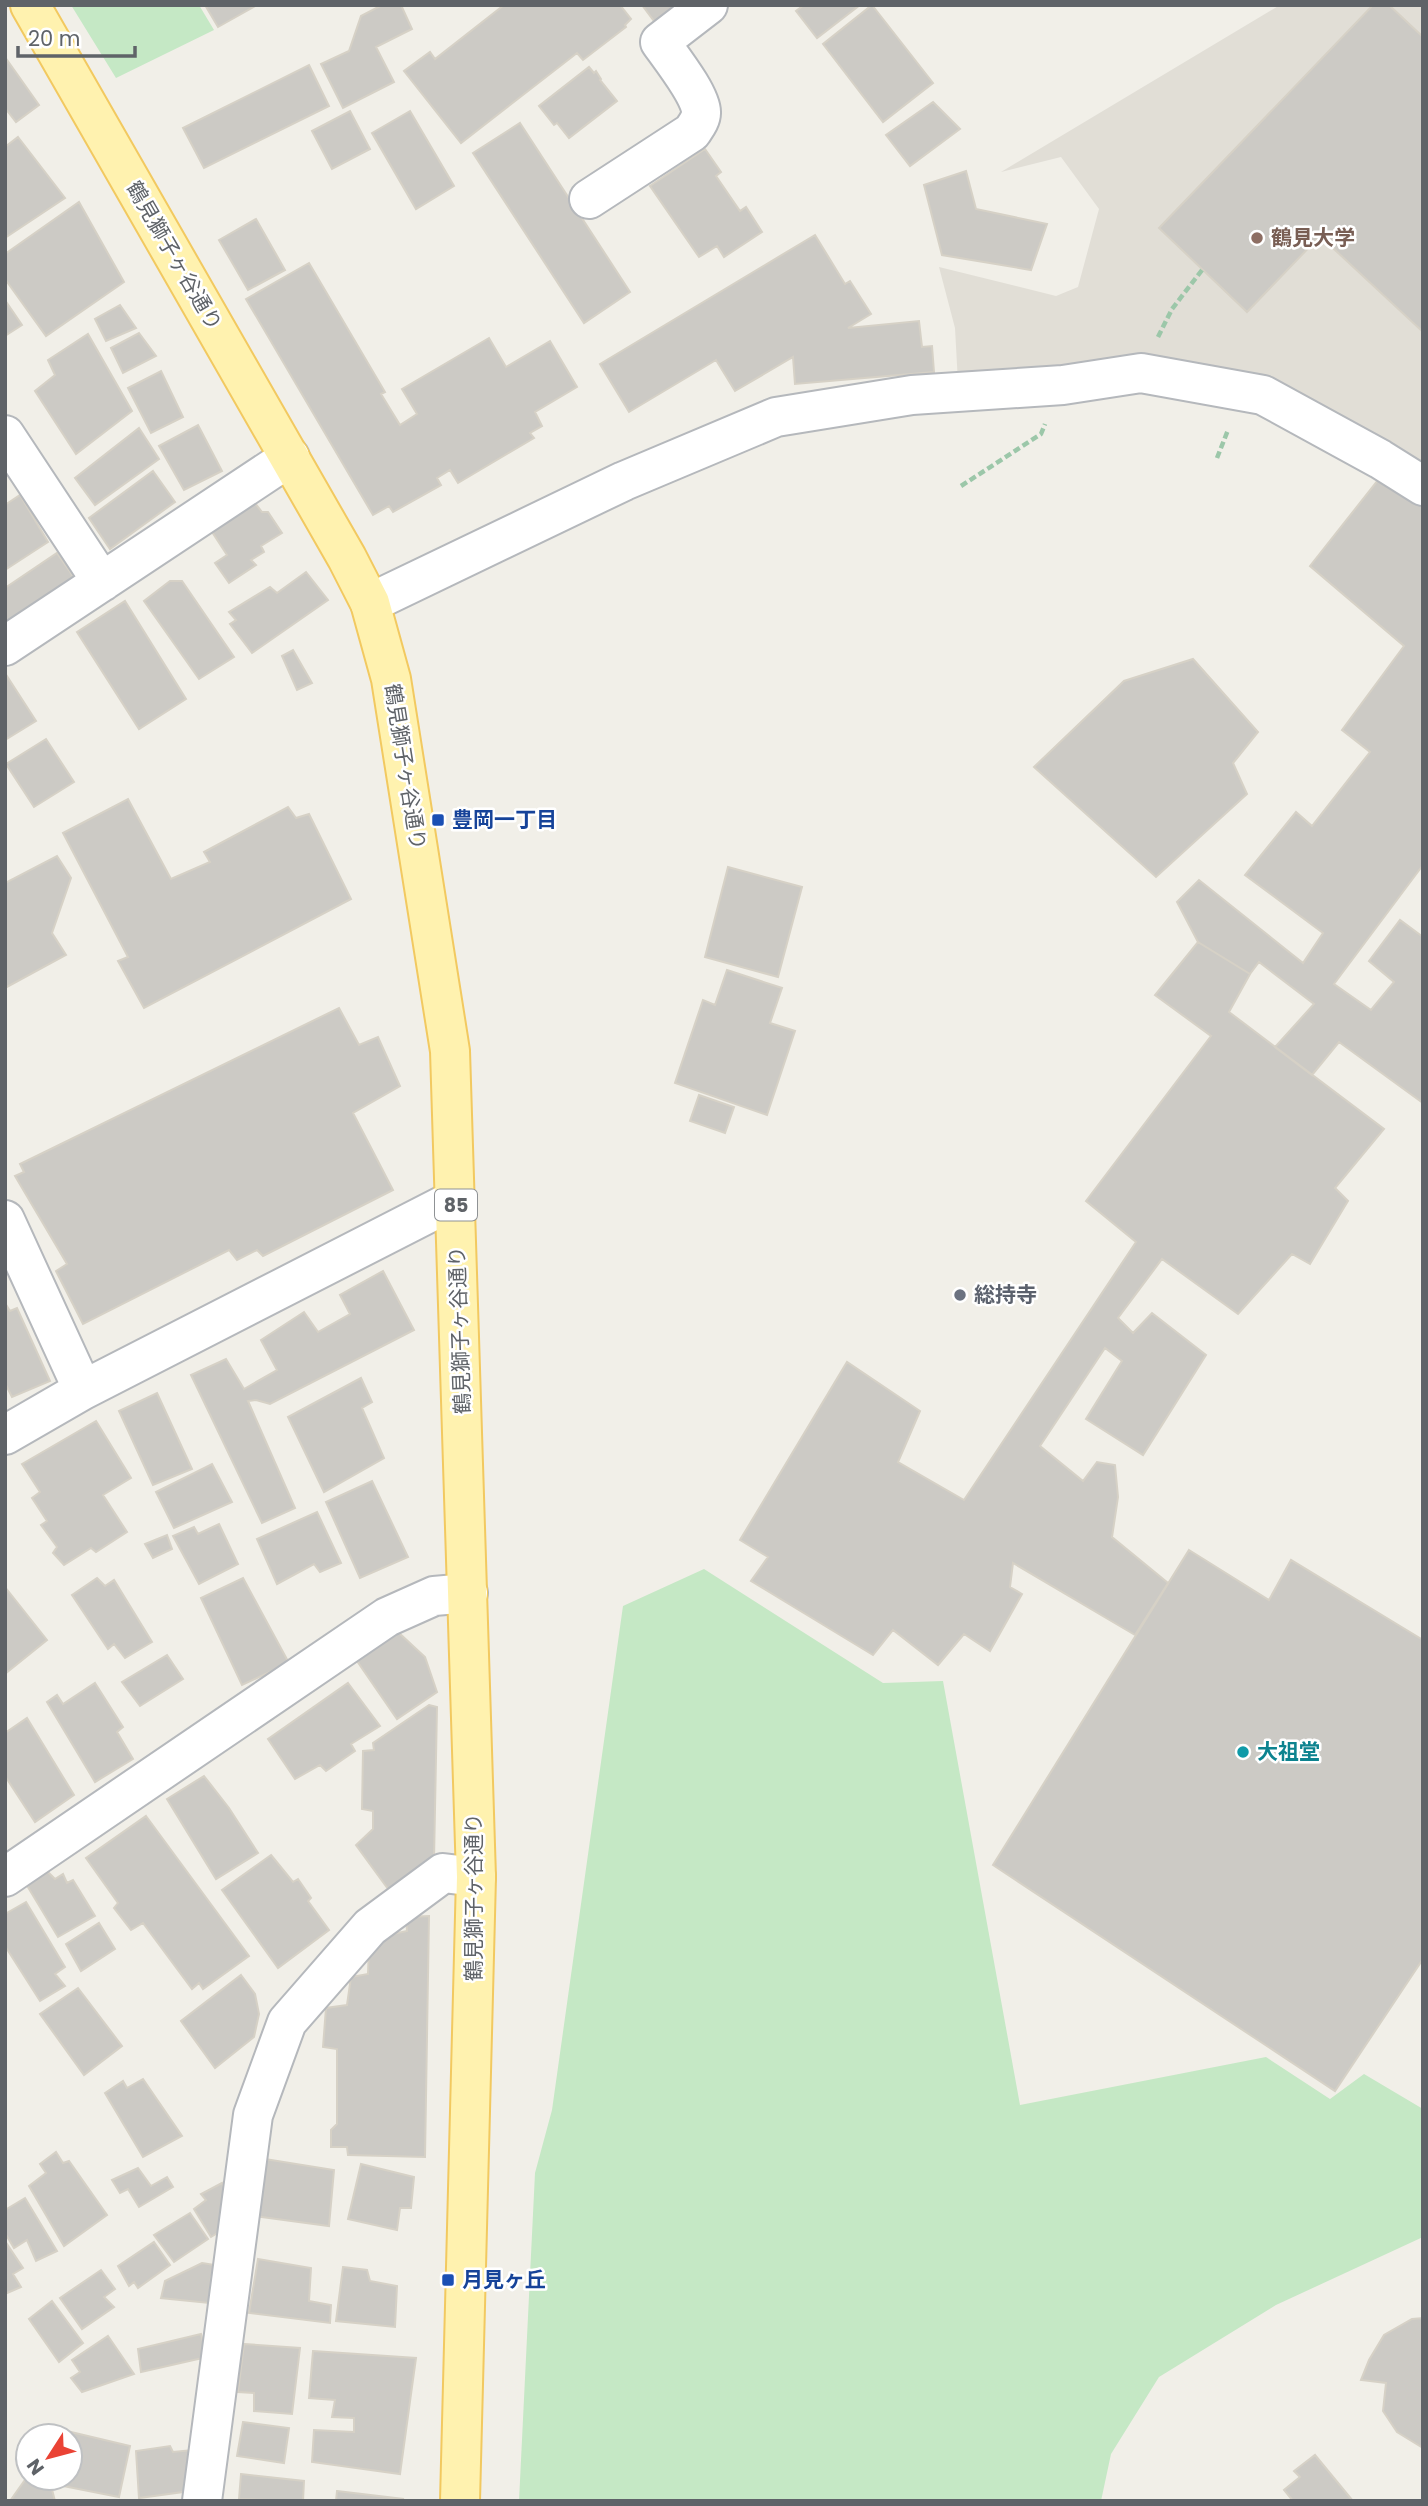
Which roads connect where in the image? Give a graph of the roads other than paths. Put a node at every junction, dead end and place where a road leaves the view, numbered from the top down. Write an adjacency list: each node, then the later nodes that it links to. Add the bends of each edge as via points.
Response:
1 (30, 5): 5 (main road, 鶴見獅子ヶ谷通り / 85)
2 (708, 5): 3 (street, via 660,42 702,111 692,132)
3 (589, 199)
4 (5, 435): 7 (street)
5 (290, 457): 7 (street); 8 (main road, 鶴見獅子ヶ谷通り / 85)
6 (1423, 486): 8 (street, via 1264,395 1141,373 1063,385 912,395 776,417 625,481)
7 (102, 582): 9 (street)
8 (370, 603): 10 (main road, 鶴見獅子ヶ谷通り / 85, via 391,679 450,1051)
9 (5, 646)
10 (456, 1199): 12 (street); 14 (main road, 鶴見獅子ヶ谷通り / 85)
11 (5, 1220): 12 (street)
12 (83, 1390): 13 (street)
13 (5, 1435)
14 (468, 1593): 15 (street, via 434,1595 387,1617); 16 (main road, 鶴見獅子ヶ谷通り / 85)
15 (5, 1877)
16 (476, 1877): 17 (street, via 443,1874 370,1927 287,2022 253,2115); 18 (main road, 鶴見獅子ヶ谷通り / 85)
17 (200, 2500)
18 (460, 2501)

